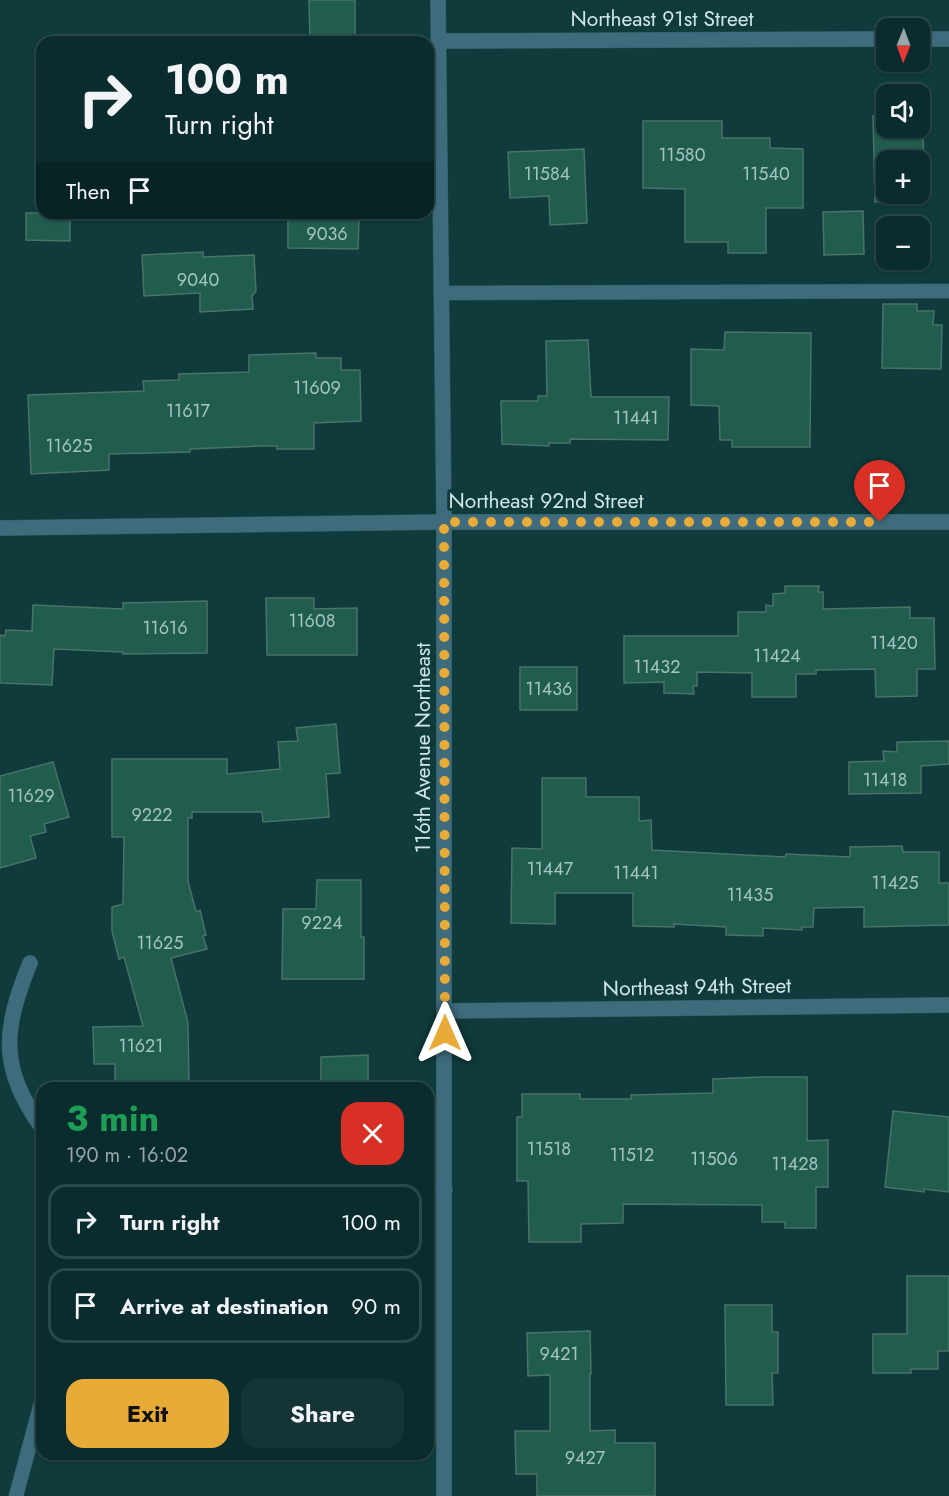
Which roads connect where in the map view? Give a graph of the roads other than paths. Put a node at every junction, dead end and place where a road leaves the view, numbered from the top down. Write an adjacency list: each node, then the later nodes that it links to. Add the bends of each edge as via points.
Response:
1 (438, 0): 5 (street, 116th Avenue Northeast)
2 (876, 39): 5 (street, Northeast 91st Street)
3 (930, 39): 4 (street)
4 (949, 39)
5 (438, 41): 7 (street, 116th Avenue Northeast)
6 (949, 291): 7 (lane)
7 (442, 293): 8 (street, 116th Avenue Northeast)
8 (444, 522): 9 (street, Northeast 92nd Street); 10 (street, Northeast 92nd Street); 13 (street, 116th Avenue Northeast)
9 (949, 522)
10 (0, 528)
11 (30, 963): 14 (street)
12 (949, 1005): 13 (street, Northeast 94th Street)
13 (445, 1011): 17 (street, 116th Avenue Northeast)
14 (3, 1030): 15 (street, via 2,1049 9,1082)
15 (36, 1122)
16 (434, 1190): 17 (street)
17 (445, 1190): 20 (street, 116th Avenue Northeast)
18 (36, 1422): 19 (lane)
19 (16, 1496)
20 (444, 1496)

